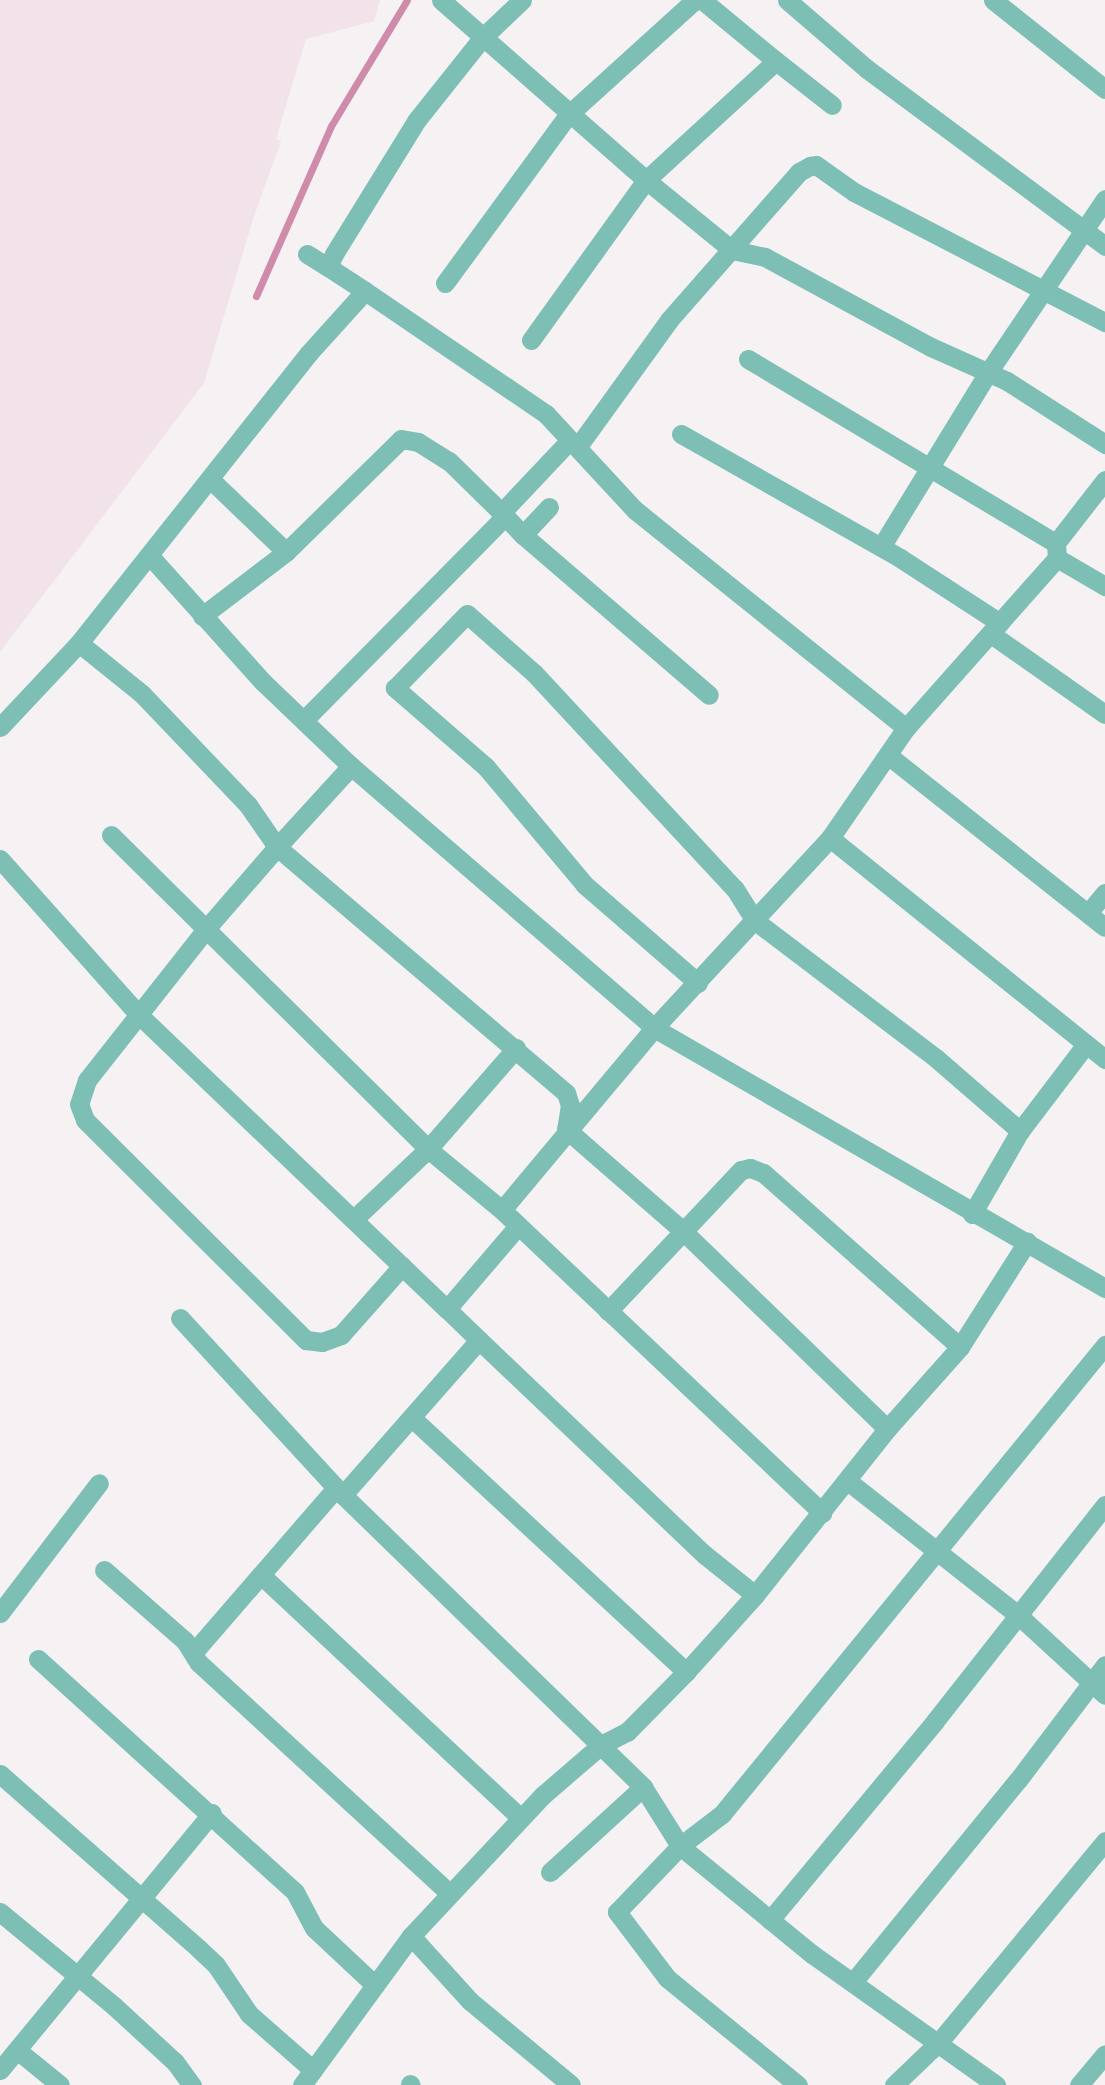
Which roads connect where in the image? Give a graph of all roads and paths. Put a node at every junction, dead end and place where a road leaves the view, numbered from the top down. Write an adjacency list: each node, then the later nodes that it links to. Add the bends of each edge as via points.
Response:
1 (441, 0): 7 (street)
2 (522, 0): 7 (street)
3 (695, 0): 11 (street)
4 (702, 0): 8 (street)
5 (787, 0): 14 (street, via 867,69)
6 (993, 0): 9 (street)
7 (482, 38): 11 (street); 18 (street, via 416,121)
8 (776, 61): 10 (street); 12 (street)
9 (1105, 89)
10 (832, 105)
11 (568, 115): 12 (street); 19 (street)
12 (646, 180): 16 (street); 23 (street)
13 (1105, 199): 14 (street)
14 (1082, 231): 15 (street); 21 (street)
15 (1105, 246)
16 (732, 250): 21 (street, via 799,172 816,165 854,192); 25 (street, via 776,262); 27 (street, via 669,320)
17 (307, 254): 18 (street)
18 (328, 267): 20 (street)
19 (445, 283)
20 (365, 291): 27 (street, via 500,379); 30 (street, via 308,354)
21 (1045, 291): 22 (street); 25 (street)
22 (1105, 322)
23 (531, 340)
24 (748, 359): 29 (street)
25 (987, 374): 28 (street, via 1007,381); 29 (street)
26 (681, 434): 35 (street)
27 (575, 442): 33 (street); 47 (street, via 635,510)
28 (1105, 444)
29 (930, 467): 35 (street); 36 (street)
30 (210, 479): 37 (street); 38 (street)
31 (1105, 480): 36 (street)
32 (550, 507): 34 (street)
33 (504, 514): 34 (street); 37 (street, via 449,461 418,442 401,439); 45 (street)
34 (523, 535): 43 (street)
35 (881, 547): 41 (street)
36 (1056, 551): 39 (street); 41 (street)
37 (286, 552): 40 (street)
38 (149, 555): 40 (street); 42 (street)
39 (1105, 586)
40 (202, 616): 45 (street, via 263,682)
41 (995, 628): 44 (street); 47 (street)
42 (79, 643): 46 (street); 52 (street, via 142,694 248,805)
43 (709, 695)
44 (1105, 713)
45 (305, 719): 49 (street)
46 (0, 727)
47 (906, 728): 48 (street)
48 (889, 756): 51 (street); 55 (street)
49 (351, 766): 52 (street); 61 (street)
50 (111, 835): 58 (street)
51 (830, 838): 56 (street); 62 (street)
52 (277, 847): 58 (street); 63 (street)
53 (0, 859): 60 (street)
54 (1105, 893): 55 (street)
55 (1088, 913): 57 (street)
56 (754, 920): 59 (street); 59 (street, via 735,889 534,673 467,614 395,688 486,767 585,886); 66 (street, via 937,1059)
57 (1105, 927)
58 (205, 929): 60 (street); 67 (street)
59 (698, 983): 61 (street)
60 (139, 1015): 70 (street); 74 (street, via 82,1090 79,1104 85,1120 297,1334 322,1342 341,1335)
61 (654, 1028): 65 (street); 69 (street)
62 (1086, 1044): 64 (street); 66 (street)
63 (516, 1048): 65 (street, via 566,1093 570,1105); 67 (street)
64 (1105, 1059)
65 (566, 1129): 68 (street); 72 (street)
66 (1020, 1131): 69 (street)
67 (428, 1149): 68 (street); 70 (street)
68 (502, 1210): 71 (street)
69 (972, 1214): 73 (street)
70 (354, 1219): 74 (street)
71 (517, 1227): 76 (street); 77 (street)
72 (684, 1232): 77 (street); 81 (street, via 741,1170 762,1173); 83 (street)
73 (1027, 1242): 75 (street); 81 (street)
74 (402, 1266): 76 (street)
75 (1105, 1289)
76 (447, 1309): 79 (street)
77 (608, 1311): 88 (street)
78 (180, 1318): 86 (street)
79 (479, 1340): 82 (street); 92 (street, via 705,1555)
80 (1105, 1345): 89 (street)
81 (960, 1347): 83 (street)
82 (412, 1418): 86 (street); 98 (street)
83 (887, 1429): 84 (street)
84 (849, 1482): 88 (street); 89 (street)
85 (99, 1483): 93 (street)
86 (340, 1492): 91 (street); 100 (street)
87 (1105, 1505): 94 (street)
88 (822, 1513): 92 (street)
89 (932, 1552): 94 (street); 106 (street, via 722,1814)
90 (104, 1570): 95 (street)
91 (261, 1574): 95 (street); 104 (street)
92 (755, 1595): 98 (street)
93 (0, 1613)
94 (1018, 1615): 99 (street); 111 (street)
95 (193, 1653): 108 (street)
96 (38, 1659): 103 (street)
97 (1105, 1665): 99 (street)
98 (686, 1672): 100 (street, via 627,1732)
99 (1098, 1688): 114 (street)
100 (601, 1745): 102 (street); 104 (street)
101 (0, 1774): 109 (street)
102 (643, 1787): 106 (street); 107 (street)
103 (212, 1813): 109 (street); 115 (street, via 295,1892 314,1928)
104 (521, 1818): 108 (street)
105 (1105, 1841): 116 (street)
106 (680, 1846): 111 (street); 124 (street, via 617,1912 667,1978)
107 (551, 1872)
108 (450, 1894): 112 (street)
109 (141, 1898): 113 (street); 120 (street, via 216,1965 248,2014)
110 (0, 1912): 113 (street)
111 (770, 1920): 114 (street)
112 (411, 1936): 115 (street); 123 (street, via 470,2001)
113 (77, 1976): 117 (street); 122 (street, via 176,2062)
114 (853, 1982): 116 (street)
115 (375, 1985): 120 (street)
116 (939, 2042): 125 (street); 126 (street)
117 (17, 2050): 119 (street); 121 (street)
118 (1105, 2054): 127 (street)
119 (0, 2070)
120 (308, 2077)
121 (60, 2085)
122 (192, 2085)
123 (571, 2085)
124 (798, 2085)
125 (894, 2085)
126 (996, 2085)
127 (1079, 2085)

